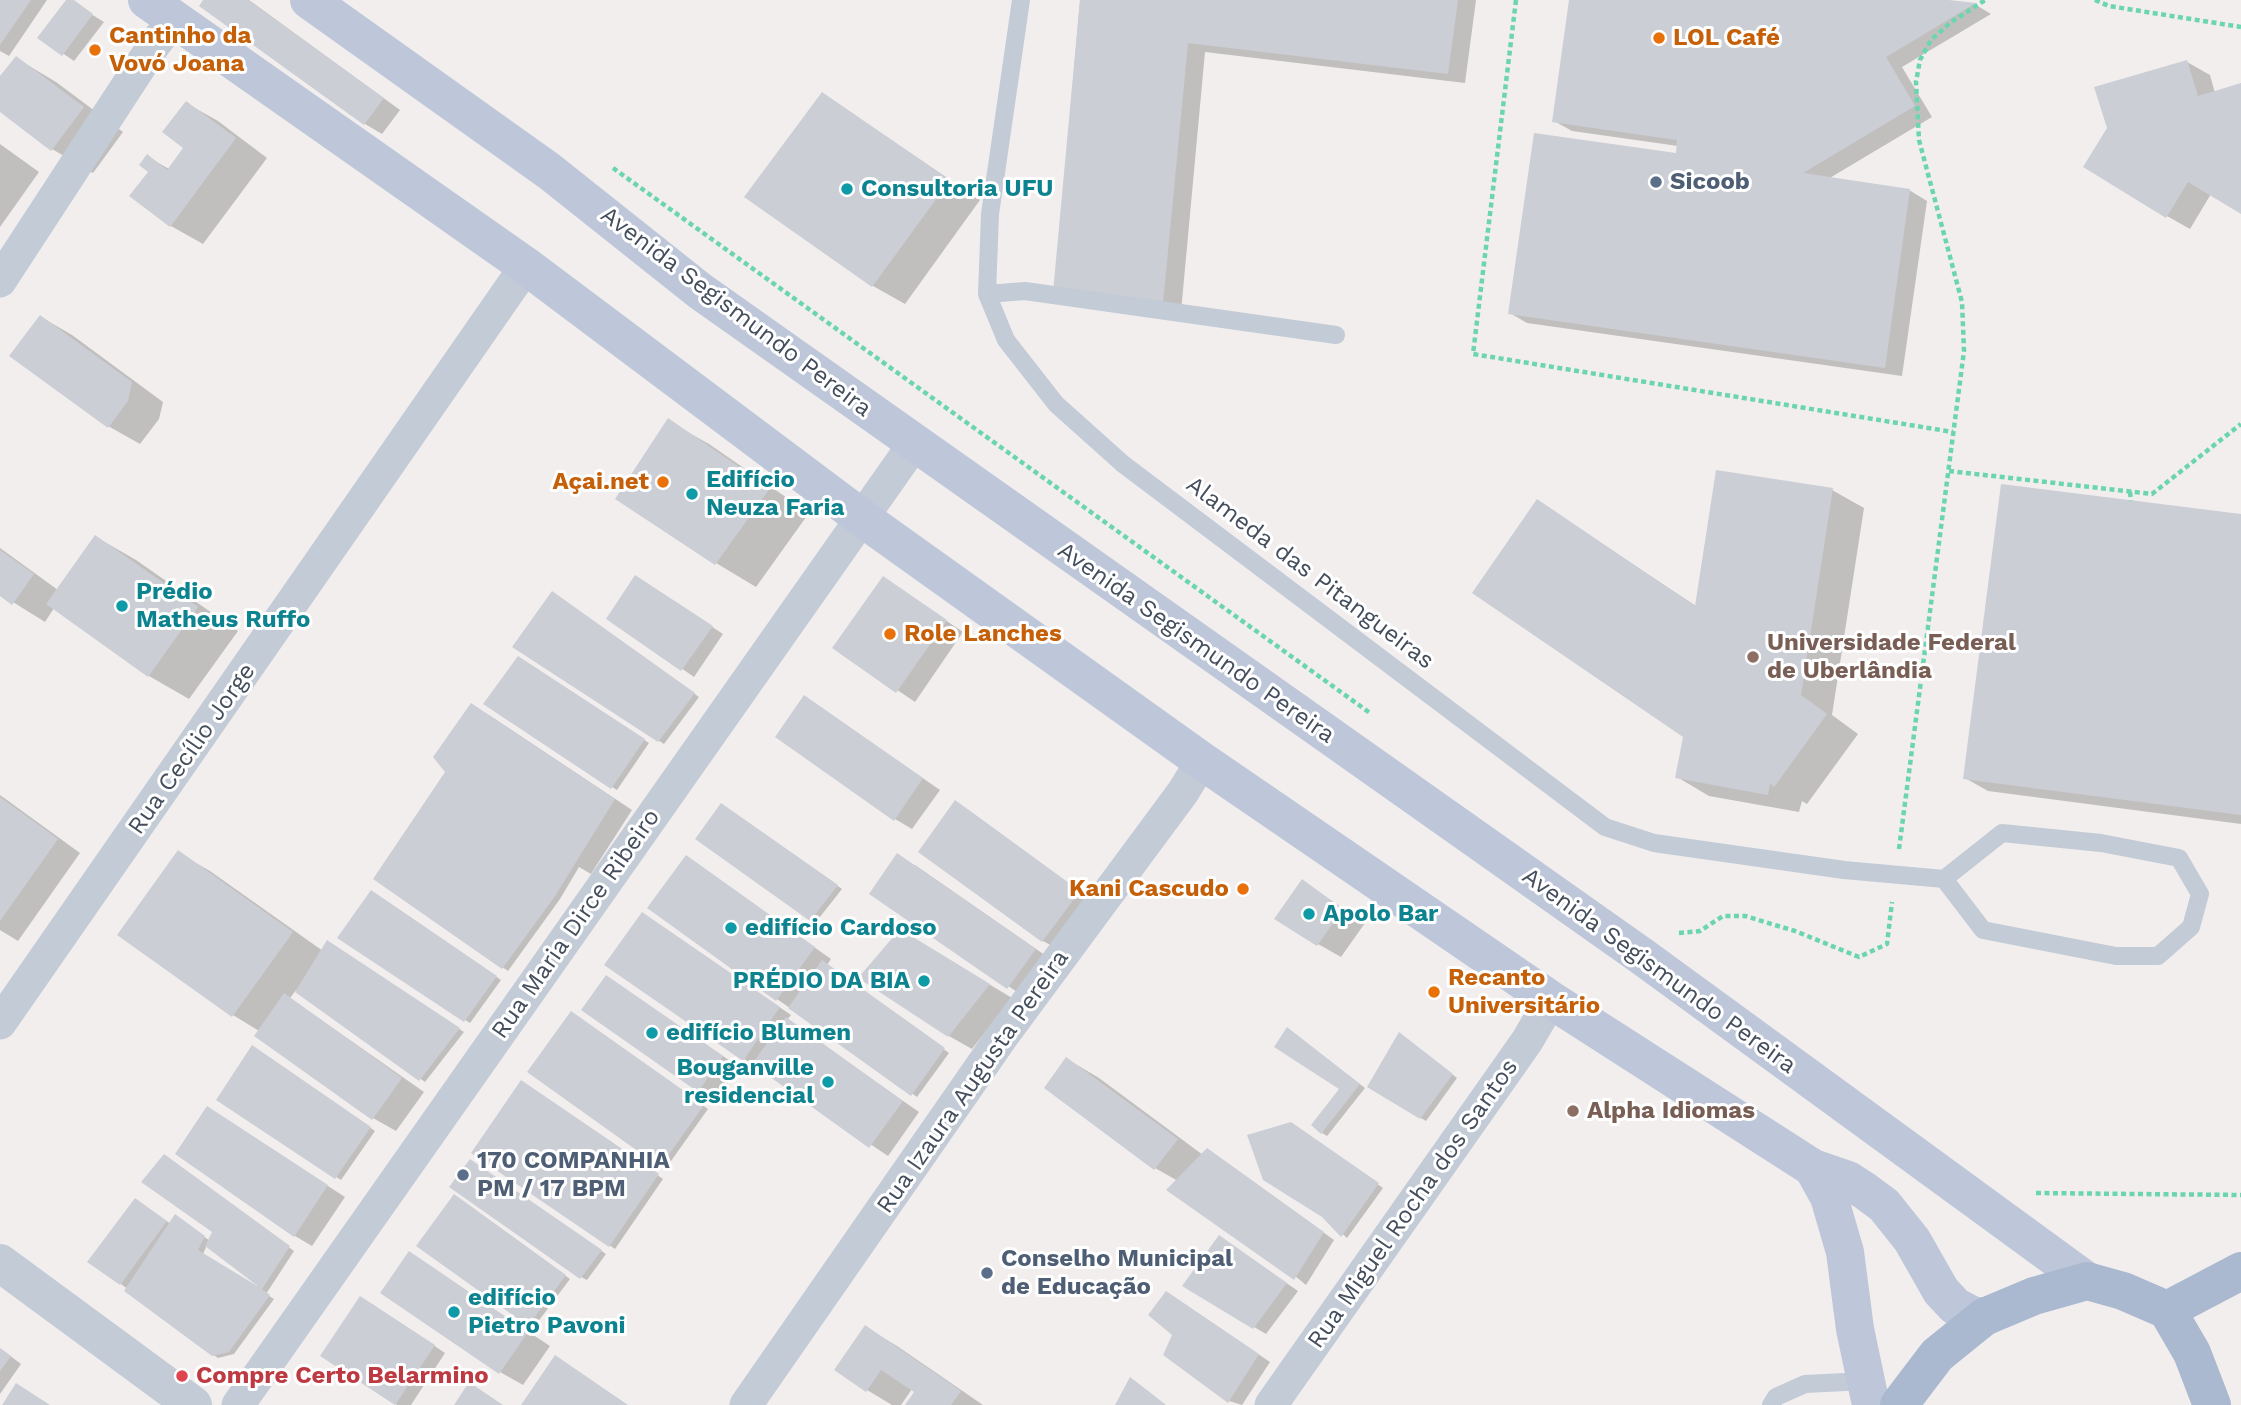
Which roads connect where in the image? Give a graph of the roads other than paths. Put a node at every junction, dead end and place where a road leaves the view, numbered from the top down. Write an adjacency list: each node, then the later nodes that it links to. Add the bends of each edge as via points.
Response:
1 (309, 0): 8 (main road, Avenida Segismundo Pereira, via 549,171 700,291)
2 (1021, 0): 6 (lane, Alameda das Pitangueiras, via 990,214)
3 (160, 10): 4 (main road); 5 (street, via 154,45)
4 (526, 266): 9 (main road); 13 (street, Rua Cecílio Jorge)
5 (0, 281)
6 (987, 294): 7 (lane, via 1026,291); 11 (lane, Alameda das Pitangueiras, via 1006,340 1035,379 1102,446 1605,827 1654,843)
7 (1336, 335)
8 (914, 444): 9 (street, Rua Maria Dirce Ribeiro); 17 (main road, Avenida Segismundo Pereira, via 1643,957)
9 (862, 518): 10 (main road); 22 (street, Rua Maria Dirce Ribeiro)
10 (1202, 761): 12 (main road); 23 (street, Rua Izaura Augusta Pereira, via 1001,1038)
11 (1944, 879): 11 (lane, via 1983,930 2116,956 2158,956 2191,927 2200,894 2179,858 2101,843 2002,833)
12 (1551, 1000): 14 (main road); 24 (street, Rua Miguel Rocha dos Santos, via 1527,1041)
13 (0, 1023)
14 (1813, 1168): 19 (main road, via 1848,1180 1884,1205 1912,1240 1941,1291 1955,1306); 20 (main road, via 1829,1197 1845,1252)
15 (0, 1263): 21 (street)
16 (2241, 1271): 18 (main road)
17 (2087, 1281): 18 (main road); 19 (main road)
18 (2167, 1310): 27 (main road, via 2192,1353)
19 (1984, 1317): 26 (main road, via 1937,1355)
20 (1868, 1393): 25 (lane, via 1805,1384 1776,1397)
21 (193, 1405)
22 (238, 1405)
23 (746, 1405)
24 (1270, 1405)
25 (1771, 1405)
26 (1899, 1405)
27 (2212, 1405)

